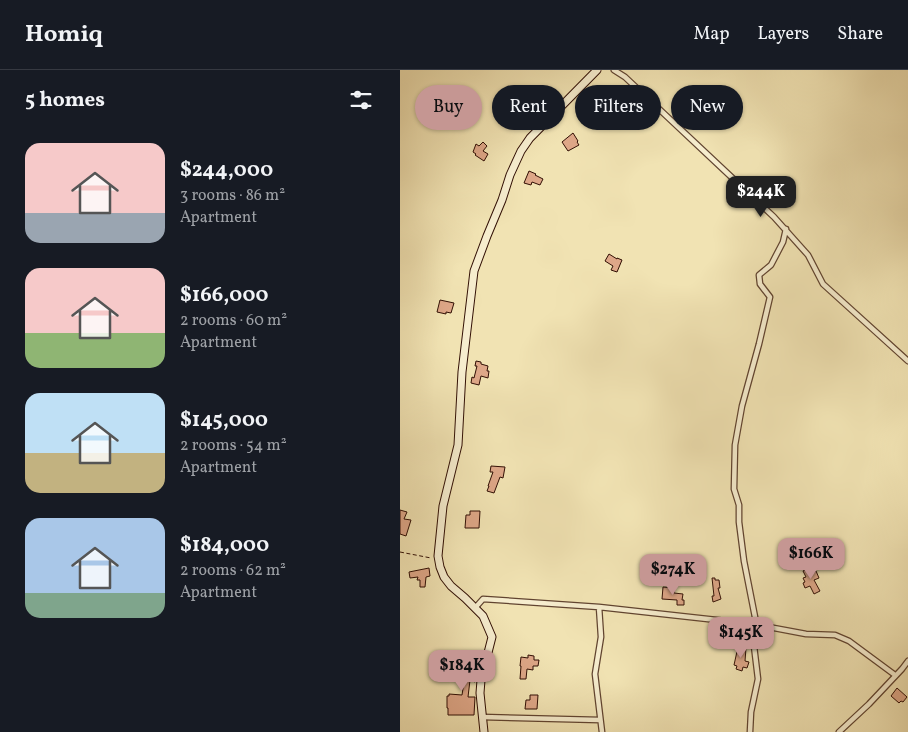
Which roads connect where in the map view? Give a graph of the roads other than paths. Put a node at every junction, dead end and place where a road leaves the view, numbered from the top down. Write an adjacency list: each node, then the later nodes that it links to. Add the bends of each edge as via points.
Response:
1 (597, 70): 6 (main road, via 521,151 474,270 462,372 458,445 443,506 438,556 444,577)
2 (614, 70): 3 (street)
3 (786, 229): 4 (street, via 808,256 823,284); 7 (street, via 771,265 760,275 760,284 770,297 735,445 734,489 753,600)
4 (908, 361)
5 (600, 607): 6 (street, via 483,599); 7 (street); 11 (street, via 601,638 595,674)
6 (475, 608): 10 (main road, via 483,616 492,637 481,680)
7 (753, 624): 9 (street, via 840,637); 14 (street, via 758,679)
8 (908, 661): 9 (street)
9 (895, 675): 15 (street)
10 (482, 717): 11 (street); 12 (main road)
11 (600, 720): 13 (street)
12 (484, 732)
13 (602, 732)
14 (750, 732)
15 (839, 732)

